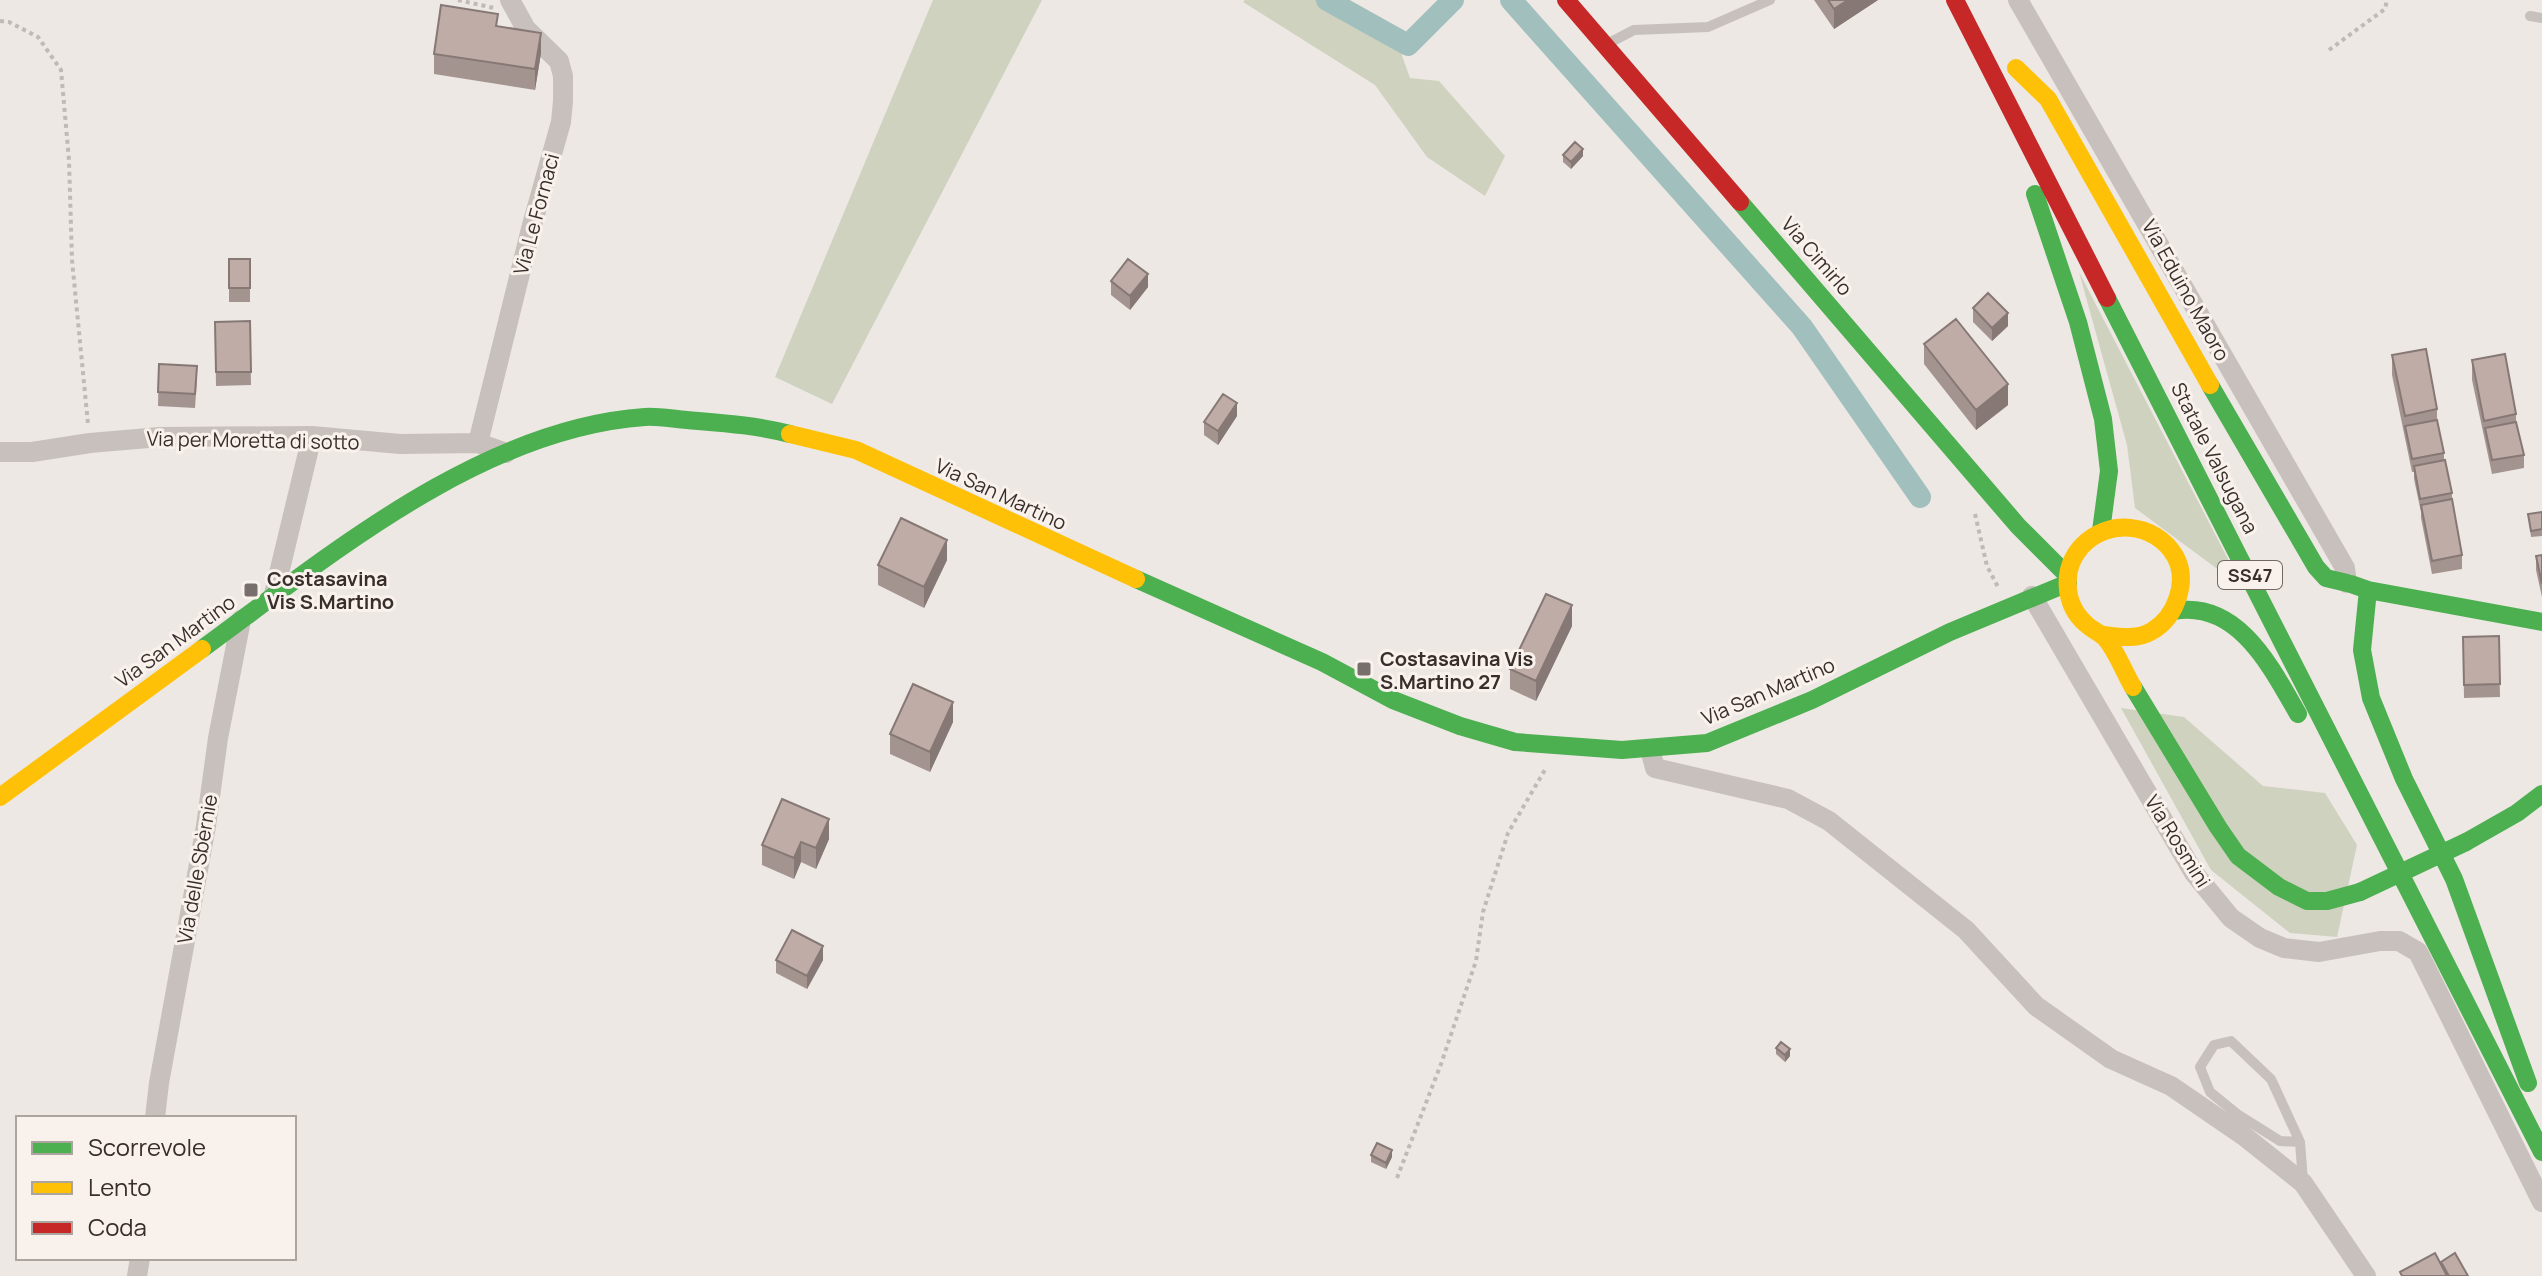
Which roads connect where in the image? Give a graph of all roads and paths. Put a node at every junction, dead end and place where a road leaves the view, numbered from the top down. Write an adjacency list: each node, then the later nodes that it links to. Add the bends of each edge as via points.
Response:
1 (458, 0): 7 (path)
2 (1566, 0): 11 (main road, Via Cimirlo)
3 (1770, 0): 11 (lane, via 1708,27 1634,30)
4 (1955, 0): 13 (main road, Statale Valsugana / SS47)
5 (2018, 0): 24 (street, Via Eduino Maoro, via 2345,568)
6 (2387, 0): 12 (path, via 2385,9)
7 (513, 6): 17 (street, Via Le Fornaci, via 526,29 559,61 563,101)
8 (2530, 16): 9 (lane)
9 (2542, 18)
10 (0, 21): 16 (path, via 38,37 61,70)
11 (1606, 44): 21 (main road, Via Cimirlo)
12 (2329, 50)
13 (1996, 78): 20 (main road, via 2096,393 2109,455); 38 (main road, Statale Valsugana / SS47)
14 (2065, 167): 24 (main road, via 2012,61 2048,99 2316,567 2326,578)
15 (312, 436): 16 (street, Via per Moretta di sotto); 17 (street, Via per Moretta di sotto, via 400,444); 27 (street)
16 (90, 443): 18 (street, Via per Moretta di sotto)
17 (478, 443): 19 (street, Via per Moretta di sotto)
18 (0, 452)
19 (506, 453): 27 (main road, Via San Martino, via 471,468 350,541); 34 (main road, Via San Martino, via 583,427 646,417 755,425 856,450 1309,655 1393,700 1515,742)
20 (2101, 531): 22 (main road); 28 (main road, via 2139,528 2166,545 2180,574)
21 (2033, 542): 22 (main road); 23 (main road); 25 (main road, Via Cimirlo)
22 (2076, 553): 25 (main road)
23 (2034, 582): 25 (main road, Via San Martino); 35 (main road, Via San Martino, via 1950,632 1812,700 1707,743); 46 (street, Via Rosmini, via 2194,873 2231,918 2284,948 2319,952 2399,941 2418,952)
24 (2347, 583): 26 (main road)
25 (2069, 586): 31 (main road, via 2083,622)
26 (2368, 590): 30 (main road); 40 (main road, via 2362,650 2371,698 2454,879 2532,1091)
27 (274, 594): 29 (main road, Via San Martino)
28 (2174, 611): 32 (main road); 38 (main road, via 2206,610 2237,627 2284,690 2351,801)
29 (241, 620): 37 (main road, Via San Martino); 41 (street, Via delle Sbèrnie)
30 (2542, 622)
31 (2104, 635): 32 (main road); 33 (main road)
32 (2145, 635): 33 (main road)
33 (2135, 691): 36 (main road, bridge, via 2234,852 2308,902 2360,892 2466,842)
34 (1559, 746): 35 (main road, Via San Martino); 44 (path, via 1508,833 1483,912 1476,961)
35 (1650, 749): 45 (street, via 1655,768 1788,799 1829,821 1966,930 2036,1006 2111,1059 2171,1086)
36 (2542, 794)
37 (0, 797)
38 (2400, 849): 39 (main road, Statale Valsugana / SS47); 43 (main road, Statale Valsugana / SS47)
39 (2426, 879)
40 (2453, 933)
41 (155, 1116)
42 (2300, 1142): 42 (lane, via 2271,1079 2231,1041 2214,1045 2200,1067 2210,1092 2280,1141); 45 (lane)
43 (2542, 1152)
44 (1397, 1178)
45 (2303, 1183): 47 (street)
46 (2542, 1202)
47 (2366, 1276)

